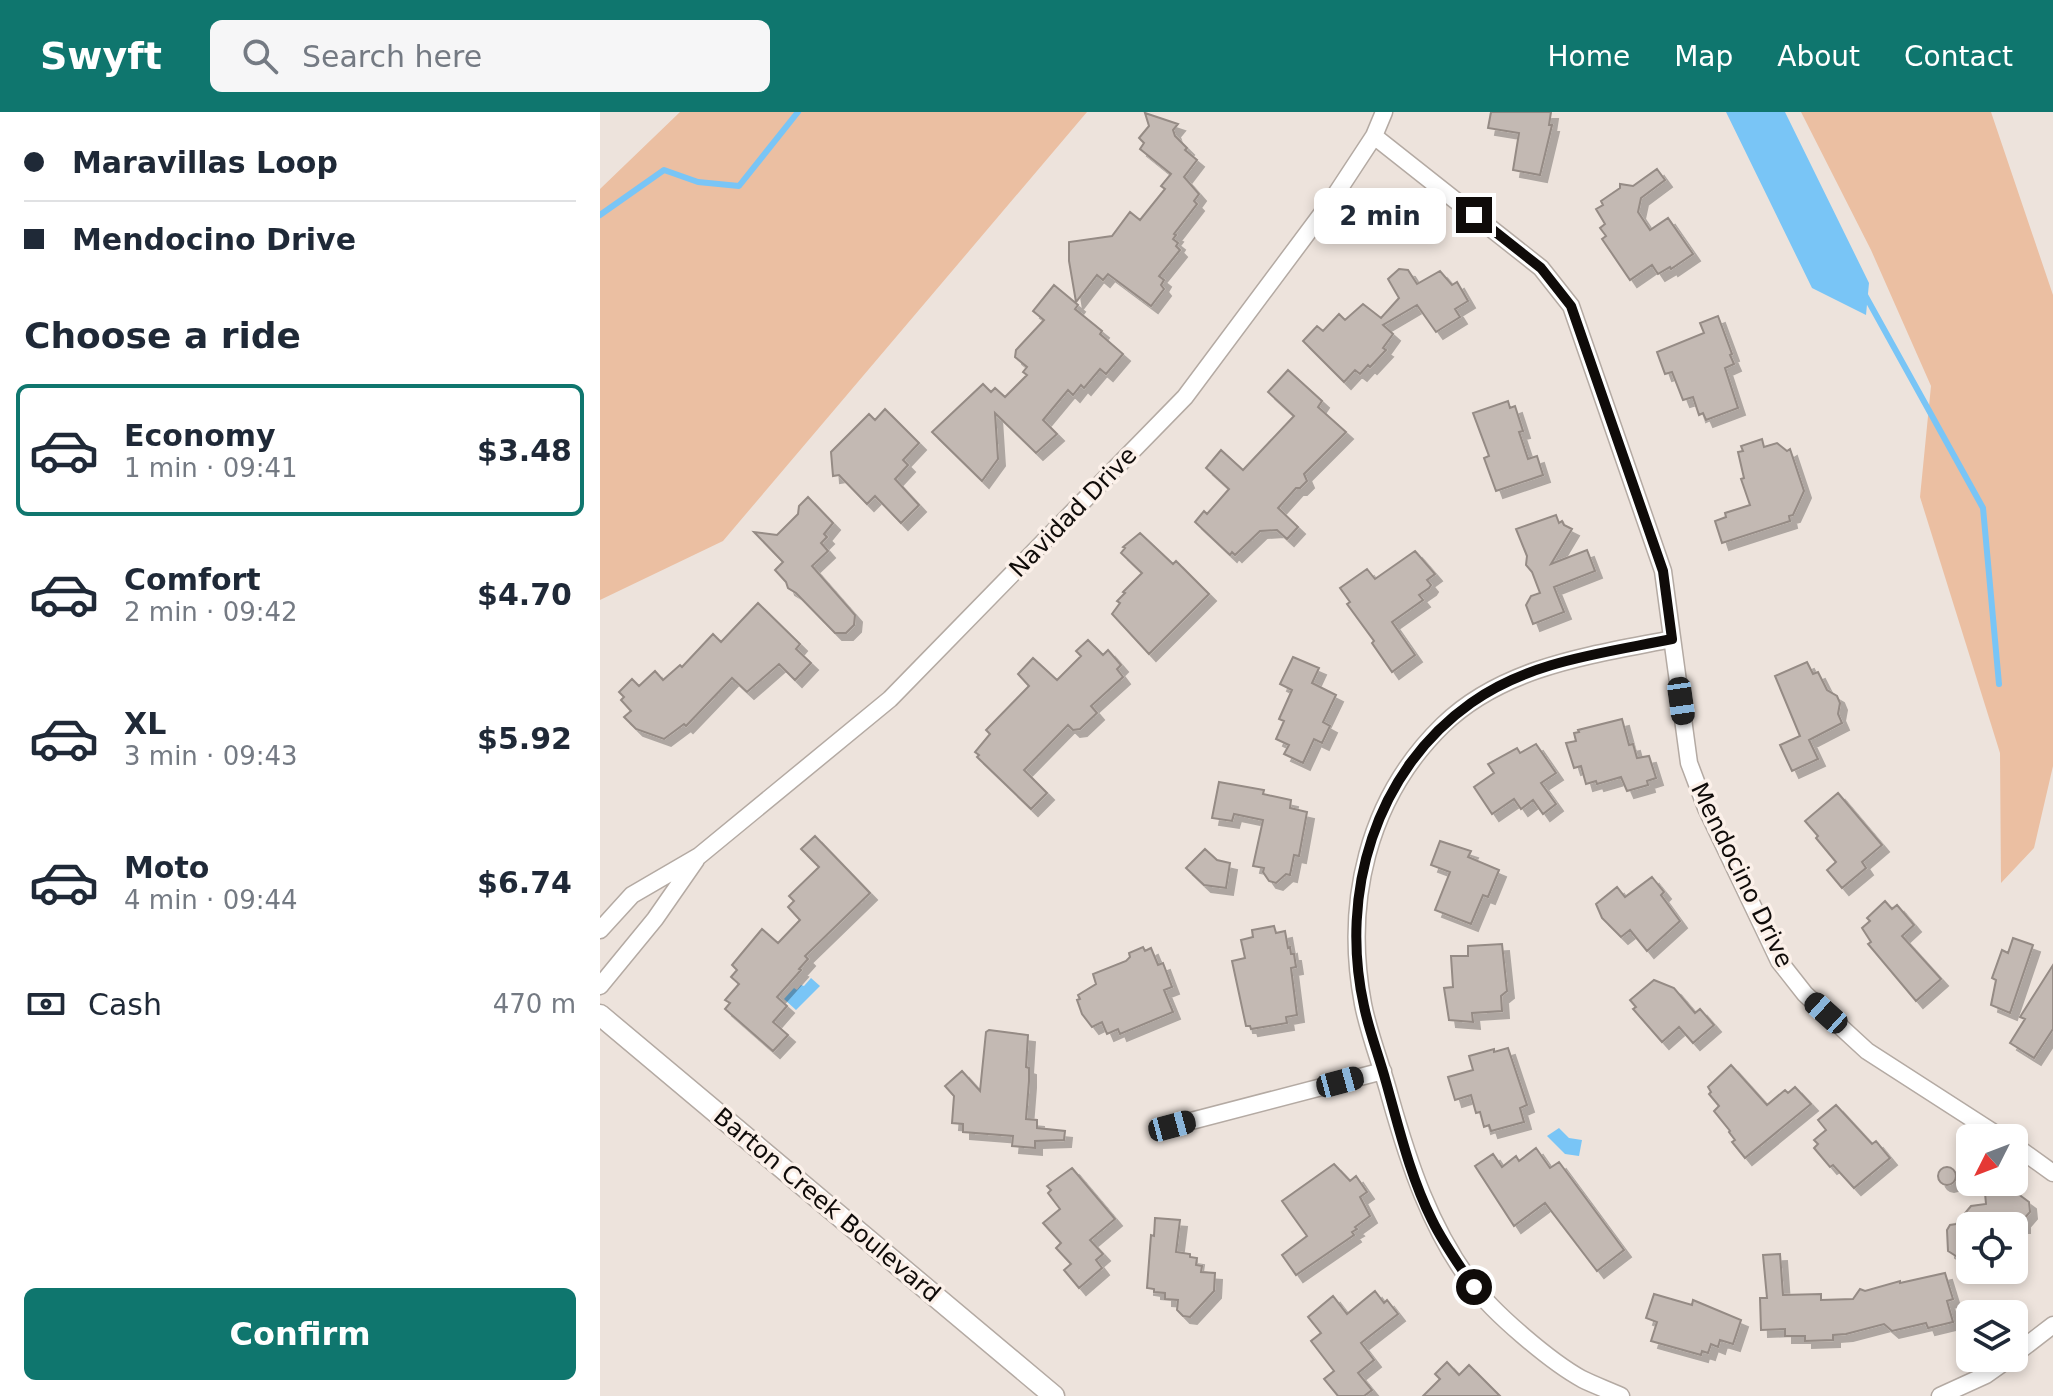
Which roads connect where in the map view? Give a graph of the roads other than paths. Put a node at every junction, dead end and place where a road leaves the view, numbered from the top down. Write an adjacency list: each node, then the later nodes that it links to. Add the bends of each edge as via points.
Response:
1 (1384, 112): 2 (street, Navidad Drive)
2 (1374, 136): 3 (street, Mendocino Drive, via 1541,268 1571,306 1663,571); 4 (street, Navidad Drive, via 1185,397 890,699)
3 (1672, 639): 8 (street, via 1573,658 1517,677 1443,725 1390,792 1359,886 1355,924 1363,1005); 9 (street, Mendocino Drive, via 1689,763 1779,961 1805,994 1867,1051)
4 (699, 856): 5 (street, Navidad Drive, via 632,895); 6 (street, Navidad Drive)
5 (600, 930)
6 (600, 986)
7 (600, 1015): 16 (street, Barton Creek Boulevard)
8 (1383, 1071): 10 (street); 17 (street, via 1432,1221 1474,1287 1530,1340 1581,1378)
9 (1980, 1124)
10 (1172, 1126)
11 (2028, 1155): 12 (street)
12 (2053, 1173)
13 (2053, 1325): 14 (street)
14 (2028, 1344)
15 (1990, 1372): 18 (street)
16 (1054, 1396)
17 (1621, 1396)
18 (1940, 1396)

